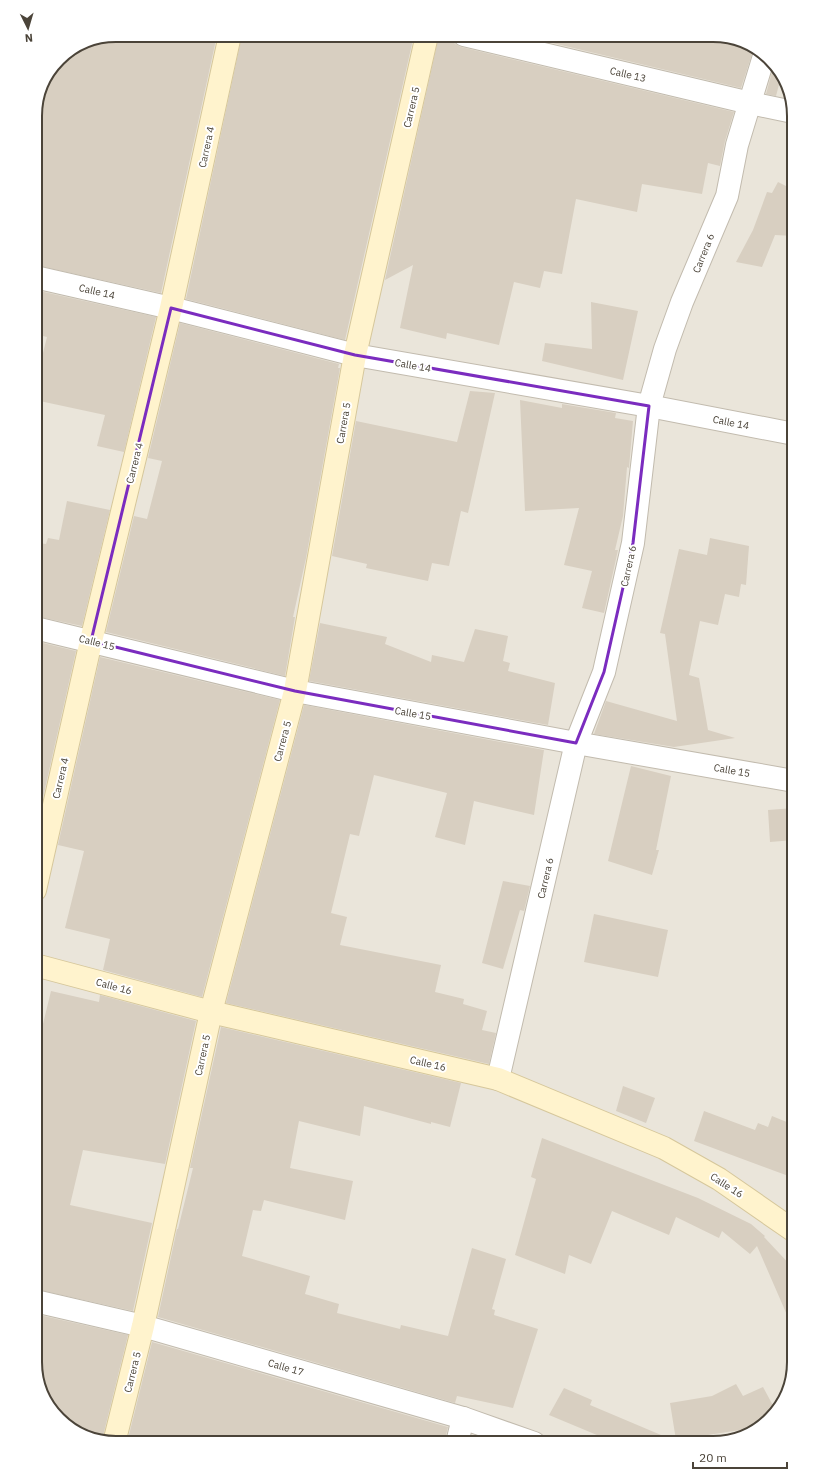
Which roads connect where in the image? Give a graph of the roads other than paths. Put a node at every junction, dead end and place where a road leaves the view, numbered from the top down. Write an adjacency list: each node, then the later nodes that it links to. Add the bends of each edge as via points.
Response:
1 (228, 42): 8 (street, Carrera 4)
2 (425, 42): 9 (street, Carrera 5)
3 (493, 42): 5 (street, Calle 13)
4 (763, 61): 5 (street, Carrera 6)
5 (750, 103): 6 (street, Calle 13); 10 (street, Carrera 6, via 737,145 726,196 682,302)
6 (787, 111)
7 (42, 279): 8 (street, Calle 14)
8 (171, 308): 9 (street, Calle 14); 13 (street, Carrera 4)
9 (355, 355): 10 (street, Calle 14); 14 (street, Carrera 5)
10 (649, 406): 11 (street, Calle 14); 15 (street, Carrera 6, via 633,544 604,672)
11 (787, 433)
12 (42, 630): 13 (street, Calle 15)
13 (91, 641): 14 (street, Calle 15); 17 (street, Carrera 4)
14 (295, 691): 15 (street, Calle 15); 19 (street, Carrera 5)
15 (576, 743): 16 (street, Calle 15); 20 (street, Carrera 6)
16 (787, 780)
17 (42, 859)
18 (42, 967): 19 (street, Calle 16)
19 (211, 1012): 20 (street, Calle 16); 23 (street, Carrera 5)
20 (498, 1079): 21 (street, Calle 16, via 664,1148 719,1179)
21 (787, 1226)
22 (42, 1303): 23 (street, Calle 17)
23 (143, 1326): 24 (street, Calle 17); 25 (street, Carrera 5)
24 (463, 1418): 26 (street); 27 (street, Calle 17)
25 (116, 1436)
26 (459, 1436)
27 (514, 1436)

